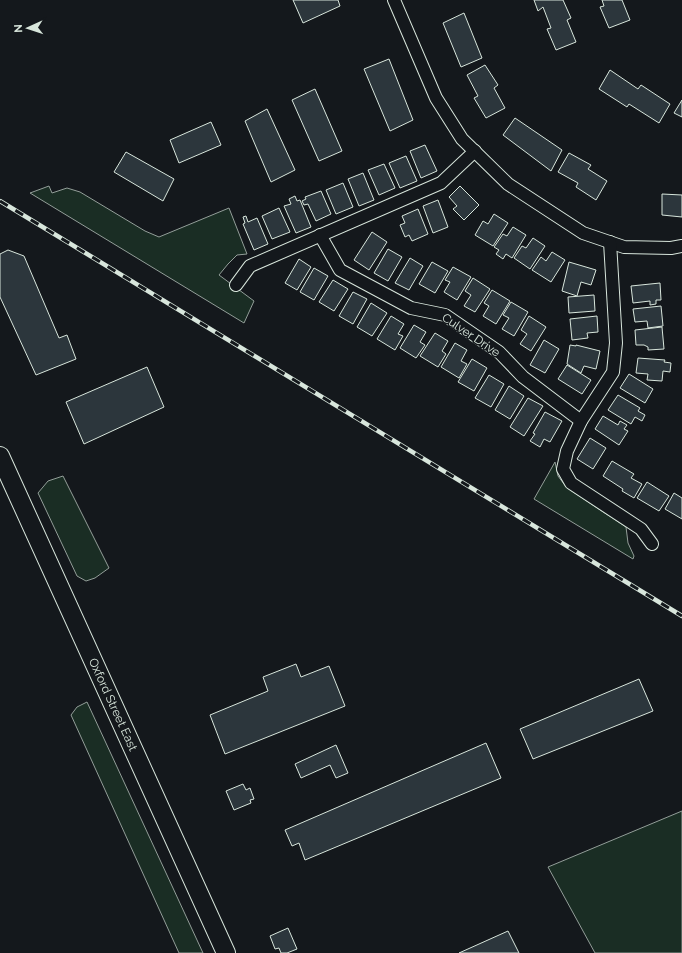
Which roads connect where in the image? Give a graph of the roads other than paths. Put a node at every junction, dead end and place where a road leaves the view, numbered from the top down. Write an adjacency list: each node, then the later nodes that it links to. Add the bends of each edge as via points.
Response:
1 (394, 0): 2 (street, via 436,98 462,139)
2 (475, 152): 3 (street, via 441,183); 4 (street, via 508,184 583,233)
3 (320, 235): 6 (street, via 250,266); 7 (street, Culver Drive, via 340,270 411,308 445,315 500,352 523,377)
4 (610, 242): 5 (street, via 624,247); 7 (street, via 616,343 614,372)
5 (682, 246)
6 (236, 285)
7 (581, 421): 9 (street, via 567,450 563,469 571,483 641,529)
8 (0, 456): 10 (main road, Oxford Street East)
9 (652, 544)
10 (226, 953)

